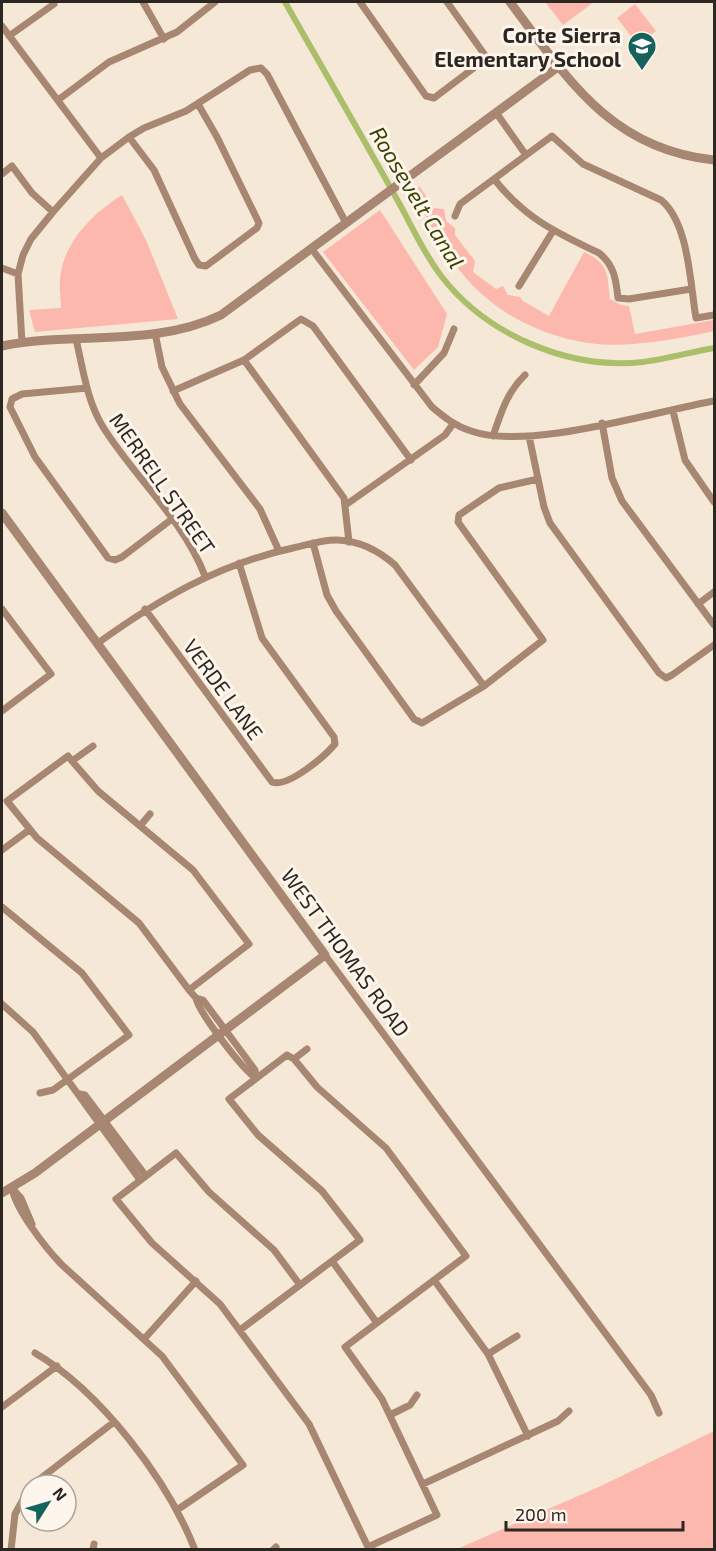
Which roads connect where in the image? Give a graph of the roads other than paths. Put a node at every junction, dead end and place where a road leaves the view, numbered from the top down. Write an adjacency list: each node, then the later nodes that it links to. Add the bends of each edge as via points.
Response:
1 (143, 2): 9 (street)
2 (215, 2): 9 (street)
3 (360, 2): 4 (street, via 426,96 434,98 487,58)
4 (447, 2)
5 (510, 2): 10 (street)
6 (54, 4): 8 (street)
7 (2, 26): 8 (street)
8 (9, 36): 11 (street)
9 (164, 39): 11 (street, via 109,62)
10 (558, 68): 13 (street); 17 (street, via 606,117 638,137)
11 (58, 100): 16 (street)
12 (198, 104): 14 (street); 14 (street, via 259,223 206,266 199,265 154,170); 22 (street, via 250,70 261,68)
13 (497, 114): 15 (street); 22 (street)
14 (129, 137): 16 (street)
15 (526, 155): 19 (street); 28 (street, via 552,136 583,164 661,200 680,226)
16 (102, 158): 20 (street)
17 (714, 160)
18 (2, 174): 20 (street, via 12,166 32,193)
19 (494, 179): 21 (street, via 460,204); 23 (street, via 511,200)
20 (53, 212): 26 (street, via 31,239)
21 (455, 216)
22 (346, 223): 24 (street)
23 (553, 231): 27 (street); 28 (street, via 607,260 616,279 618,298)
24 (311, 249): 31 (street, via 221,315 196,326); 37 (street)
25 (2, 268): 26 (street)
26 (18, 274): 33 (street)
27 (519, 286)
28 (691, 289): 29 (street, via 696,318)
29 (714, 315)
30 (454, 328): 37 (street, via 444,353)
31 (155, 333): 32 (street); 39 (street, via 162,367)
32 (76, 339): 33 (street); 38 (street, MERRELL STREET)
33 (22, 343): 34 (street)
34 (2, 346)
35 (244, 360): 39 (street); 46 (street, via 301,319 307,322); 49 (street)
36 (525, 375): 44 (street, via 506,400)
37 (414, 385): 42 (street, via 432,407)
38 (87, 388): 51 (street, MERRELL STREET, via 104,428); 51 (street, via 22,394 12,399 10,407 35,458 108,558 115,560)
39 (173, 391): 54 (street, via 260,509)
40 (714, 401): 41 (street)
41 (673, 411): 43 (street); 48 (street, via 685,460)
42 (453, 423): 44 (street); 46 (street, via 445,435)
43 (602, 423): 45 (street); 58 (street, via 612,478 622,501)
44 (493, 436): 45 (street)
45 (530, 436): 47 (street)
46 (411, 460): 49 (street)
47 (538, 479): 63 (street, via 544,507 560,539 666,678); 64 (street, via 499,488 459,515 458,522 543,640)
48 (714, 501)
49 (347, 504): 52 (street)
50 (2, 513): 62 (street, WEST THOMAS ROAD)
51 (172, 519): 56 (street, MERRELL STREET, via 192,545)
52 (349, 542): 53 (street, via 336,539); 64 (street, via 367,546 395,565)
53 (313, 543): 54 (street); 64 (street, via 327,595 336,611 414,719 422,723)
54 (279, 551): 55 (street)
55 (239, 563): 56 (street); 68 (street, MERRELL STREET, via 262,638 334,737 335,744 285,783)
56 (206, 576): 60 (street)
57 (714, 592): 58 (street)
58 (698, 603): 61 (street)
59 (2, 609): 65 (street, via 51,674)
60 (145, 609): 62 (street); 68 (street, VERDE LANE, via 272,782)
61 (714, 626)
62 (98, 644): 74 (street, WEST THOMAS ROAD)
63 (714, 645)
64 (484, 686)
65 (2, 711)
66 (93, 746): 67 (street)
67 (72, 761): 70 (street, via 88,782); 71 (street, via 68,756 7,801)
68 (278, 784)
69 (150, 814): 70 (street)
70 (140, 826): 75 (street, via 199,876 249,944)
71 (29, 830): 72 (street); 75 (street, via 139,923)
72 (2, 850)
73 (2, 907): 81 (street, via 82,973 129,1035)
74 (325, 955): 77 (street); 101 (street, WEST THOMAS ROAD, via 651,1395)
75 (189, 990): 77 (street, via 203,1000)
76 (2, 1004): 81 (street, via 33,1032)
77 (222, 1032): 80 (street, via 255,1070); 83 (street)
78 (307, 1049): 79 (street)
79 (294, 1059): 80 (street, via 287,1054); 88 (street, via 317,1087 386,1148 466,1256)
80 (256, 1078): 87 (street, via 229,1099 258,1135 322,1191 360,1240)
81 (68, 1079): 82 (street); 83 (street, via 85,1095)
82 (40, 1093)
83 (102, 1123): 84 (street); 85 (street)
84 (142, 1178): 89 (street, via 116,1199 152,1243); 90 (street, via 176,1153 209,1192 274,1250)
85 (12, 1188): 86 (street); 94 (street, via 61,1264)
86 (2, 1193)
87 (332, 1261): 90 (street); 91 (street)
88 (434, 1280): 91 (street); 96 (street)
89 (196, 1281): 92 (street); 94 (street)
90 (300, 1285): 92 (street)
91 (377, 1323): 102 (street, via 345,1347)
92 (240, 1330): 106 (street, via 314,1431 369,1547 437,1515)
93 (517, 1336): 96 (street)
94 (145, 1338): 108 (street, via 243,1465)
95 (35, 1353): 97 (street)
96 (488, 1354): 104 (street)
97 (57, 1366): 99 (street); 103 (street)
98 (417, 1395): 102 (street, via 410,1405)
99 (2, 1407)
100 (569, 1411): 104 (street)
101 (659, 1413)
102 (390, 1415): 106 (street)
103 (114, 1422): 105 (street); 108 (street)
104 (528, 1436): 106 (street)
105 (48, 1473)
106 (423, 1484)
107 (18, 1509): 109 (street)
108 (177, 1510): 110 (street)
109 (11, 1550)
110 (195, 1550)

